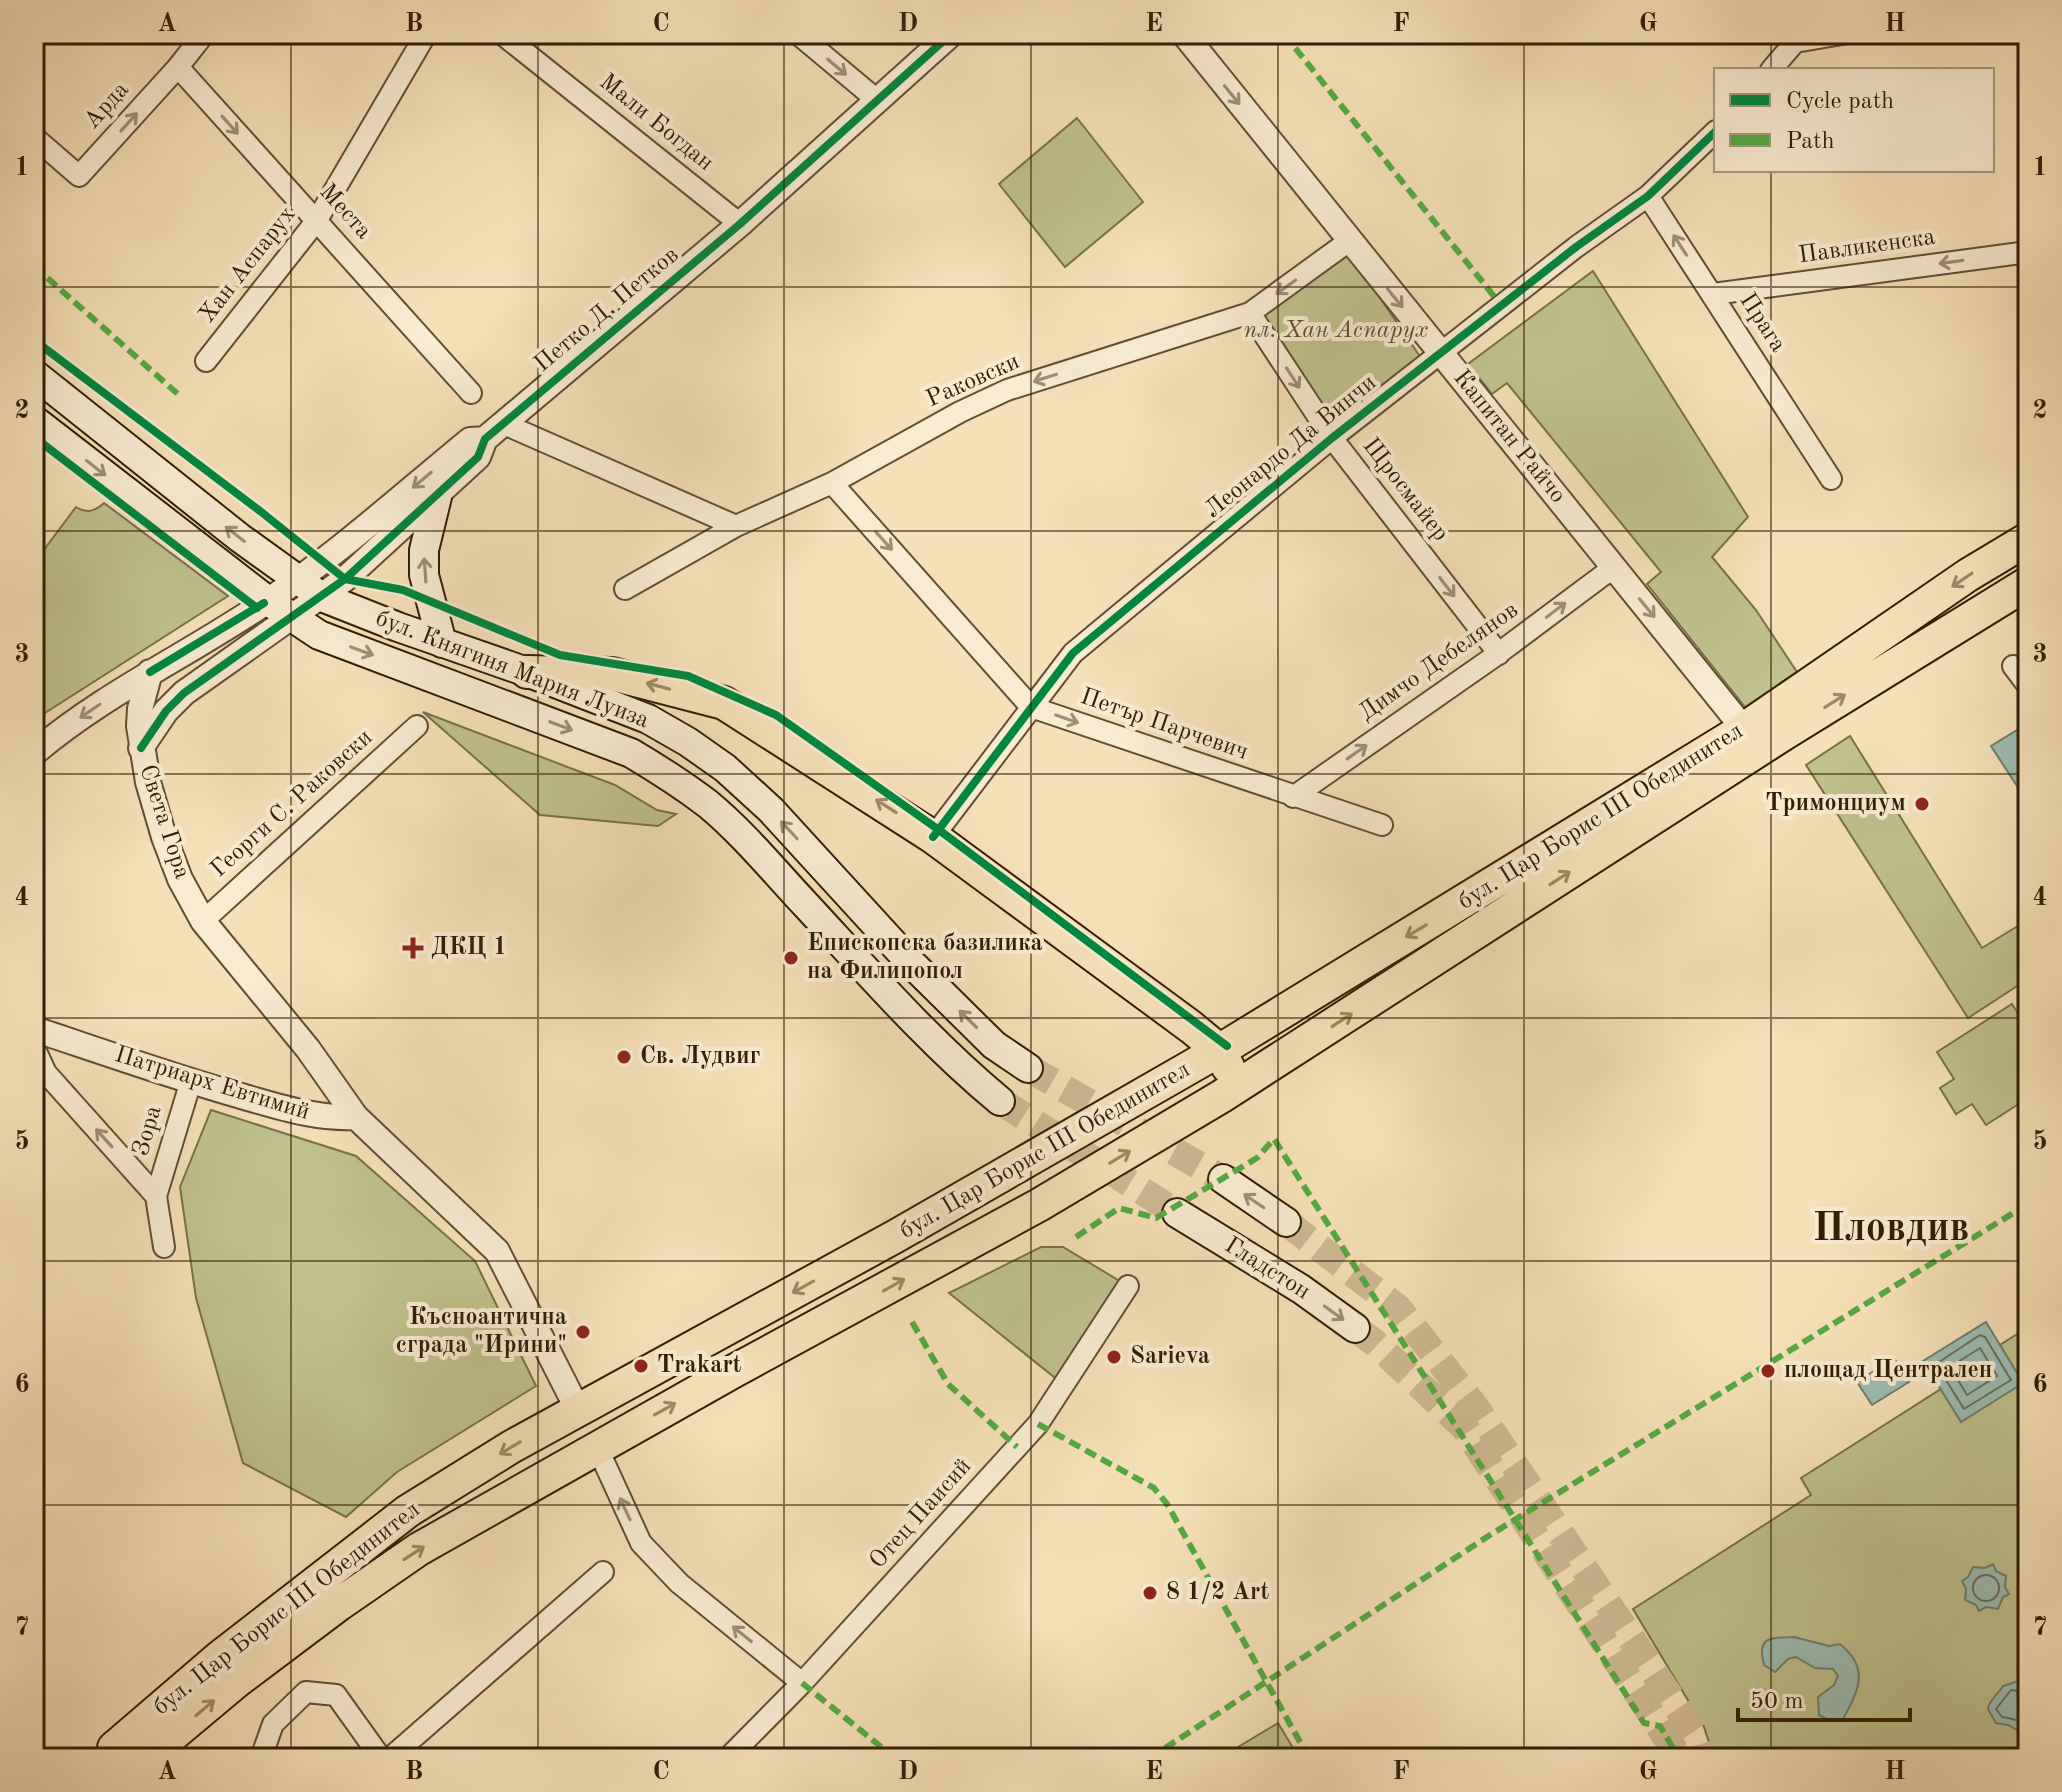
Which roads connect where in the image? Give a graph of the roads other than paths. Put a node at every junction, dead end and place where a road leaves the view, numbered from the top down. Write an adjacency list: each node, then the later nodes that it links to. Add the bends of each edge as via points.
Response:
1 (204, 34): 9 (street, Арда)
2 (426, 34): 15 (street, Хан Аспарух)
3 (502, 34): 16 (street, Мали Богдан)
4 (798, 34): 11 (street, one-way to 11)
5 (951, 34): 11 (street, Петко Д. Петков)
6 (1184, 34): 17 (street, Капитан Райчо, one-way to 17)
7 (1842, 34): 8 (street)
8 (1792, 38): 10 (street)
9 (178, 67): 13 (street, Арда, one-way to 9, via 79,176); 15 (street, Места, one-way to 15)
10 (1772, 68)
11 (877, 100): 16 (street, Петко Д. Петков)
12 (1714, 133): 14 (street, Леонардо Да Винчи)
13 (34, 137)
14 (1648, 196): 19 (street, Прага, one-way to 14); 21 (street, Леонардо Да Винчи)
15 (317, 220): 22 (street, Хан Аспарух); 24 (street, Места)
16 (740, 224): 26 (street, Петко Д. Петков)
17 (1349, 241): 20 (street, Раковски, one-way to 20); 21 (street, Капитан Райчо, one-way to 21)
18 (2028, 252): 19 (street, Павликенска, one-way to 19)
19 (1713, 294): 28 (street, Прага)
20 (1250, 313): 27 (street, Щросмайер, one-way to 27); 29 (street, Раковски, one-way to 29, via 1007,390)
21 (1440, 352): 27 (street, Леонардо Да Винчи); 33 (street, Капитан Райчо)
22 (206, 361)
23 (34, 374): 34 (main road, бул. Княгиня Мария Луиза, one-way to 23)
24 (471, 393)
25 (34, 420): 38 (main road, бул. Княгиня Мария Луиза, one-way to 38)
26 (495, 432): 30 (street, Петко Д. Петков); 31 (street); 34 (street, Петко Д. Петков, one-way to 34, via 470,440)
27 (1332, 438): 41 (street, Щросмайер, one-way to 41); 46 (street, Леонардо Да Винчи, via 1073,653)
28 (1831, 479)
29 (832, 483): 31 (street, Раковски); 46 (street, Петър Парчевич, one-way to 46)
30 (437, 497): 37 (street, Петко Д. Петков); 40 (main road, one-way to 30, via 424,575 424,550)
31 (736, 526): 36 (street, Раковски)
32 (2028, 539): 48 (main road, бул. Цар Борис III Обединител, one-way to 48)
33 (1614, 567): 41 (street, Димчо Дебелянов, one-way to 33); 48 (street, Капитан Райчо, one-way to 48)
34 (297, 580): 37 (main road, бул. Княгиня Мария Луиза); 38 (street, Петко Д. Петков)
35 (2028, 583): 60 (main road, бул. Цар Борис III Обединител, one-way to 35)
36 (625, 589)
37 (322, 597): 39 (street, Петко Д. Петков); 40 (main road, бул. Княгиня Мария Луиза)
38 (268, 601): 39 (main road, бул. Княгиня Мария Луиза); 43 (street, Петко Д. Петков)
39 (292, 618): 49 (street, Петко Д. Петков, via 184,693); 61 (main road, бул. Княгиня Мария Луиза, one-way to 61, via 319,635 631,753 671,777 746,839 917,1025)
40 (442, 643): 44 (main road, бул. Княгиня Мария Луиза)
41 (1499, 654): 51 (street, Димчо Дебелянов, one-way to 41)
42 (2013, 666): 45 (street)
43 (150, 672): 49 (street, Света Гора, via 140,709); 50 (street, Петко Д. Петков, one-way to 50)
44 (527, 672): 53 (main road, one-way to 44, via 724,703 612,674); 58 (main road, бул. Княгиня Мария Луиза, one-way to 44, via 994,1045 911,963 771,810 725,768 648,719)
45 (2028, 686)
46 (1031, 707): 51 (street, Петър Парчевич, one-way to 51); 53 (street, Леонардо Да Винчи)
47 (417, 726): 54 (street, Георги С. Раковски)
48 (1744, 729): 57 (main road, бул. Цар Борис III Обединител, one-way to 57)
49 (141, 748): 54 (street, Света Гора, via 164,837)
50 (34, 753)
51 (1293, 797): 52 (street, Петър Парчевич)
52 (1382, 825)
53 (933, 837): 57 (main road)
54 (203, 921): 62 (street, Света Гора, via 308,1049)
55 (34, 1029): 59 (street, Патриарх Евтимий)
56 (34, 1047): 64 (street, one-way to 56, via 46,1073)
57 (1220, 1051): 60 (main road, via 1229,1068); 70 (main road, бул. Цар Борис III Обединител, one-way to 70)
58 (1028, 1068)
59 (191, 1081): 62 (street, Патриарх Евтимий, via 310,1115); 64 (street, Зора)
60 (1222, 1096): 71 (main road, бул. Цар Борис III Обединител, one-way to 60, via 1039,1205)
61 (1000, 1101)
62 (356, 1117): 70 (street, via 497,1251)
63 (1223, 1179): 66 (main road, Гладстон, one-way to 63)
64 (156, 1196): 67 (street)
65 (1177, 1213): 69 (main road, Гладстон, one-way to 69)
66 (1286, 1222)
67 (164, 1247)
68 (1128, 1286): 73 (street, Отец Паисий, via 1038,1424)
69 (1355, 1328)
70 (578, 1410): 74 (main road, бул. Цар Борис III Обединител, one-way to 74, via 408,1511 220,1657)
71 (597, 1447): 73 (street, one-way to 71, via 679,1583 641,1543); 75 (main road, бул. Цар Борис III Обединител, one-way to 71, via 237,1681 419,1549)
72 (603, 1572): 78 (street)
73 (802, 1683): 79 (street, Отец Паисий)
74 (114, 1748)
75 (145, 1758)
76 (261, 1758): 77 (street, via 273,1724 306,1692 336,1695)
77 (381, 1758)
78 (390, 1758)
79 (728, 1758)

